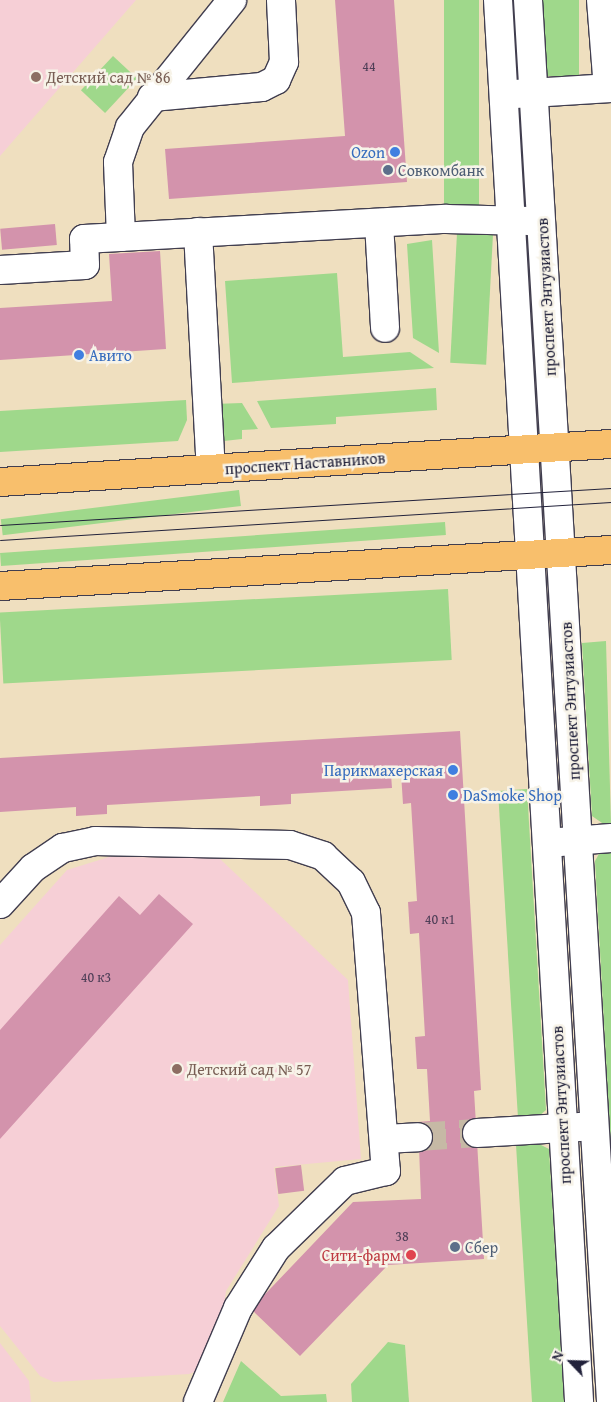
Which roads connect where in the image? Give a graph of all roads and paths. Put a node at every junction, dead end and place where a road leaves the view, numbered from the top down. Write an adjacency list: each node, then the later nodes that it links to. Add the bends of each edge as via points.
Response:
1 (232, 0): 9 (street)
2 (280, 0): 9 (street, via 284,62 276,80 262,87)
3 (498, 0): 8 (street, проспект Энтузиастов)
4 (528, 0): 7 (street, проспект Энтузиастов)
5 (600, 0): 6 (street)
6 (610, 88): 7 (street)
7 (534, 93): 8 (street); 10 (street, проспект Энтузиастов)
8 (503, 95): 11 (street, проспект Энтузиастов)
9 (152, 97): 14 (street, via 130,127 118,162)
10 (541, 220): 11 (street); 18 (street, проспект Энтузиастов)
11 (510, 222): 12 (street); 19 (street, проспект Энтузиастов)
12 (379, 223): 13 (street); 16 (street)
13 (198, 232): 14 (street); 20 (street)
14 (121, 237): 15 (street, via 84,239 85,265)
15 (0, 270)
16 (385, 328)
17 (611, 444): 18 (main road, проспект Наставников)
18 (555, 448): 19 (main road, проспект Наставников); 23 (street, проспект Энтузиастов)
19 (524, 450): 20 (main road, проспект Наставников); 24 (street, проспект Энтузиастов)
20 (212, 469): 21 (main road, проспект Наставников)
21 (0, 482)
22 (611, 550): 23 (main road)
23 (561, 553): 24 (main road); 27 (street, проспект Энтузиастов)
24 (529, 555): 25 (main road); 28 (street, проспект Энтузиастов)
25 (0, 586)
26 (611, 838): 27 (street)
27 (579, 841): 28 (street); 30 (street, проспект Энтузиастов)
28 (546, 843): 31 (street, проспект Энтузиастов)
29 (0, 904): 34 (street, via 33,868 62,848 95,842 290,845 323,856 351,882 366,913)
30 (594, 1126): 31 (street); 35 (street, проспект Энтузиастов)
31 (562, 1128): 32 (street); 36 (street, проспект Энтузиастов)
32 (477, 1134)
33 (418, 1137): 34 (street)
34 (384, 1138): 37 (street, via 386,1171 363,1174 333,1191 253,1278)
35 (608, 1300): 36 (street); 39 (street, проспект Энтузиастов)
36 (572, 1302): 38 (street, проспект Энтузиастов)
37 (198, 1402)
38 (579, 1402)
39 (611, 1402)

